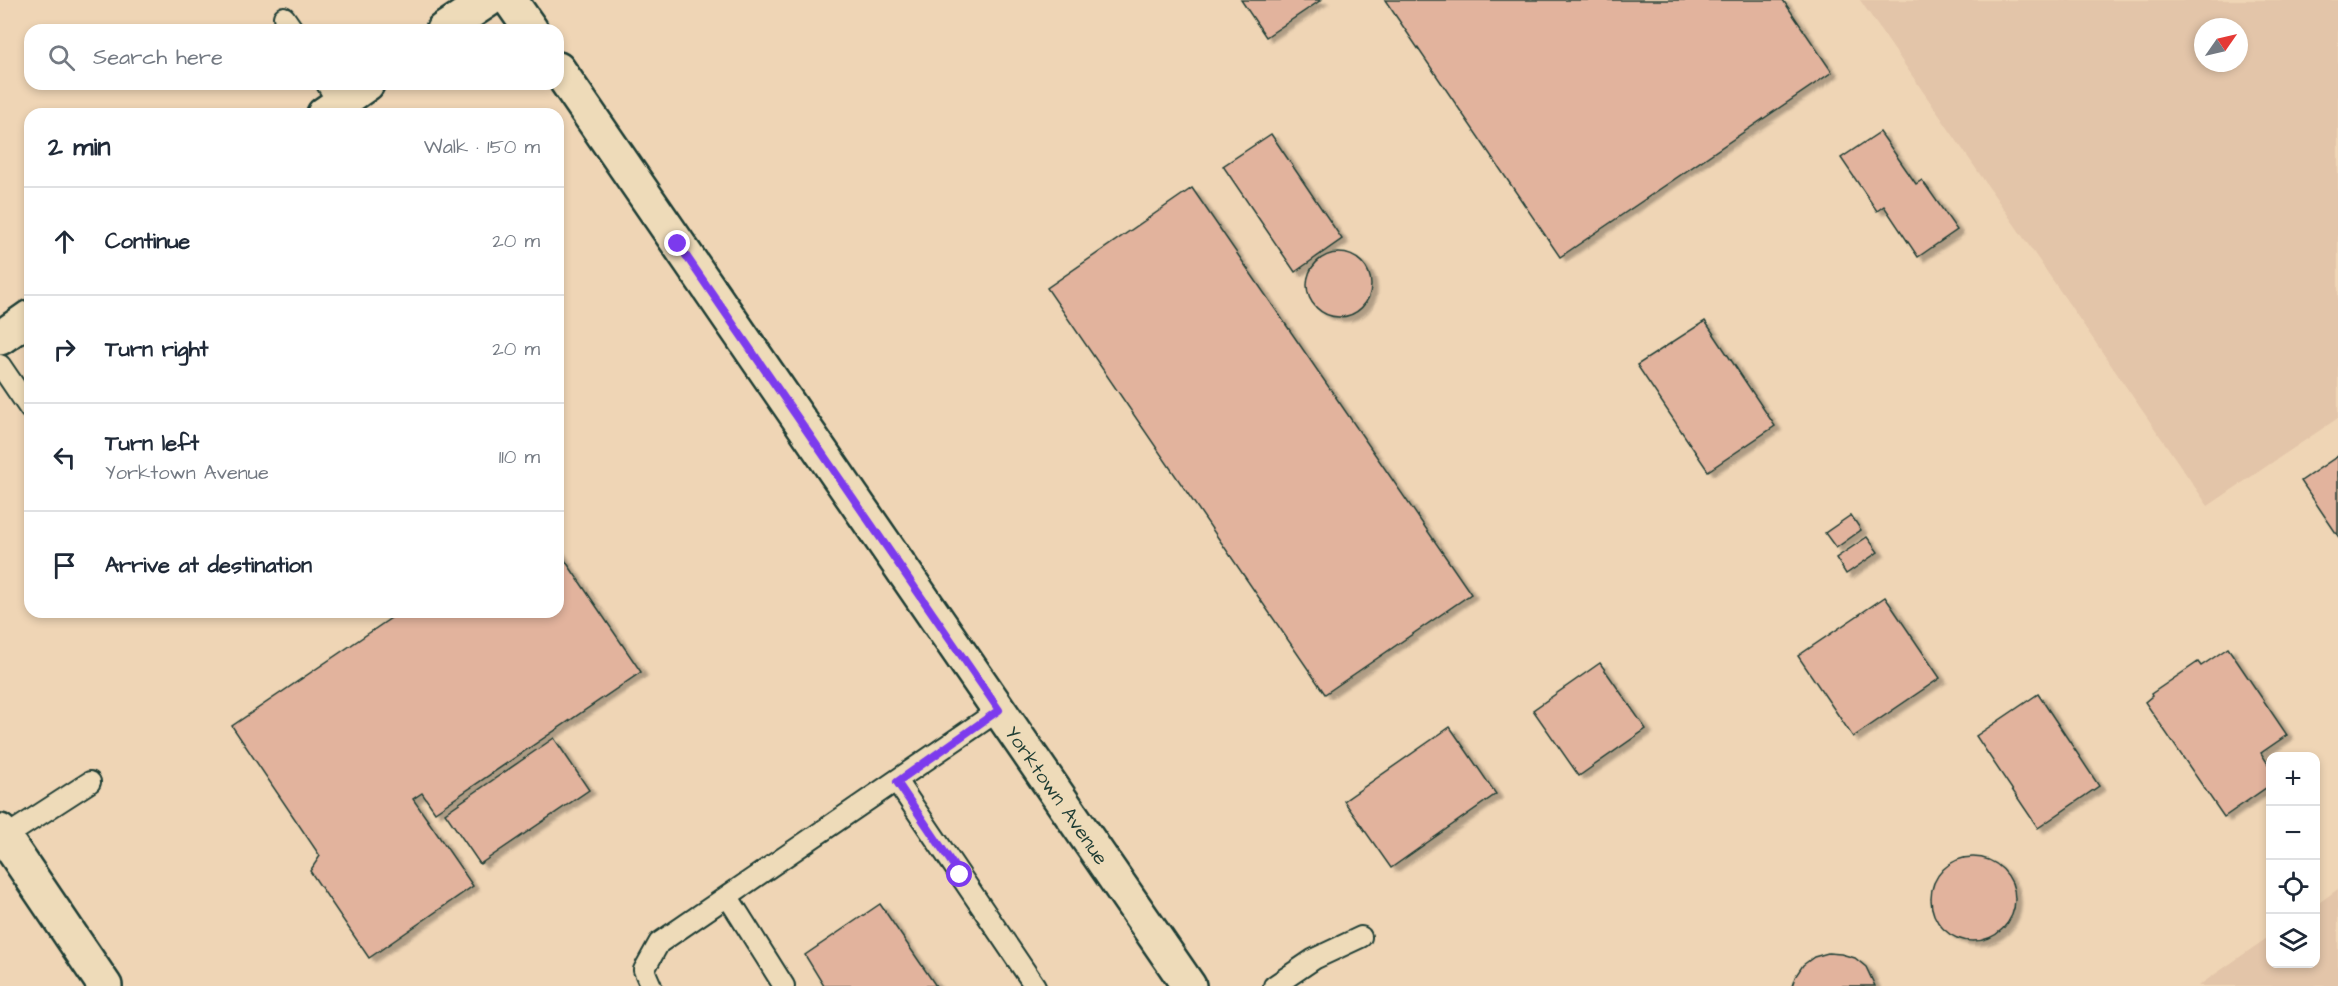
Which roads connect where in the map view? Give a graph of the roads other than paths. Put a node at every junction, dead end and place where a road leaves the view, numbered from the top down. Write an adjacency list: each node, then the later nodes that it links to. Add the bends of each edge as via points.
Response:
1 (488, 0): 3 (main road)
2 (510, 0): 4 (main road)
3 (452, 24)
4 (527, 24)
5 (564, 78): 12 (main road, Yorktown Avenue)
6 (353, 90): 7 (main road)
7 (330, 100)
8 (24, 321): 9 (main road)
9 (0, 338)
10 (0, 365): 11 (lane)
11 (24, 400)
12 (999, 710): 14 (lane); 22 (main road, Yorktown Avenue)
13 (90, 782): 15 (lane)
14 (897, 782): 16 (lane); 21 (lane)
15 (2, 834): 18 (main road)
16 (728, 897): 19 (lane, via 659,943 644,970); 20 (lane)
17 (1361, 937): 23 (lane, via 1314,959)
18 (105, 986)
19 (651, 986)
20 (784, 986)
21 (1035, 986)
22 (1189, 986)
23 (1274, 986)

